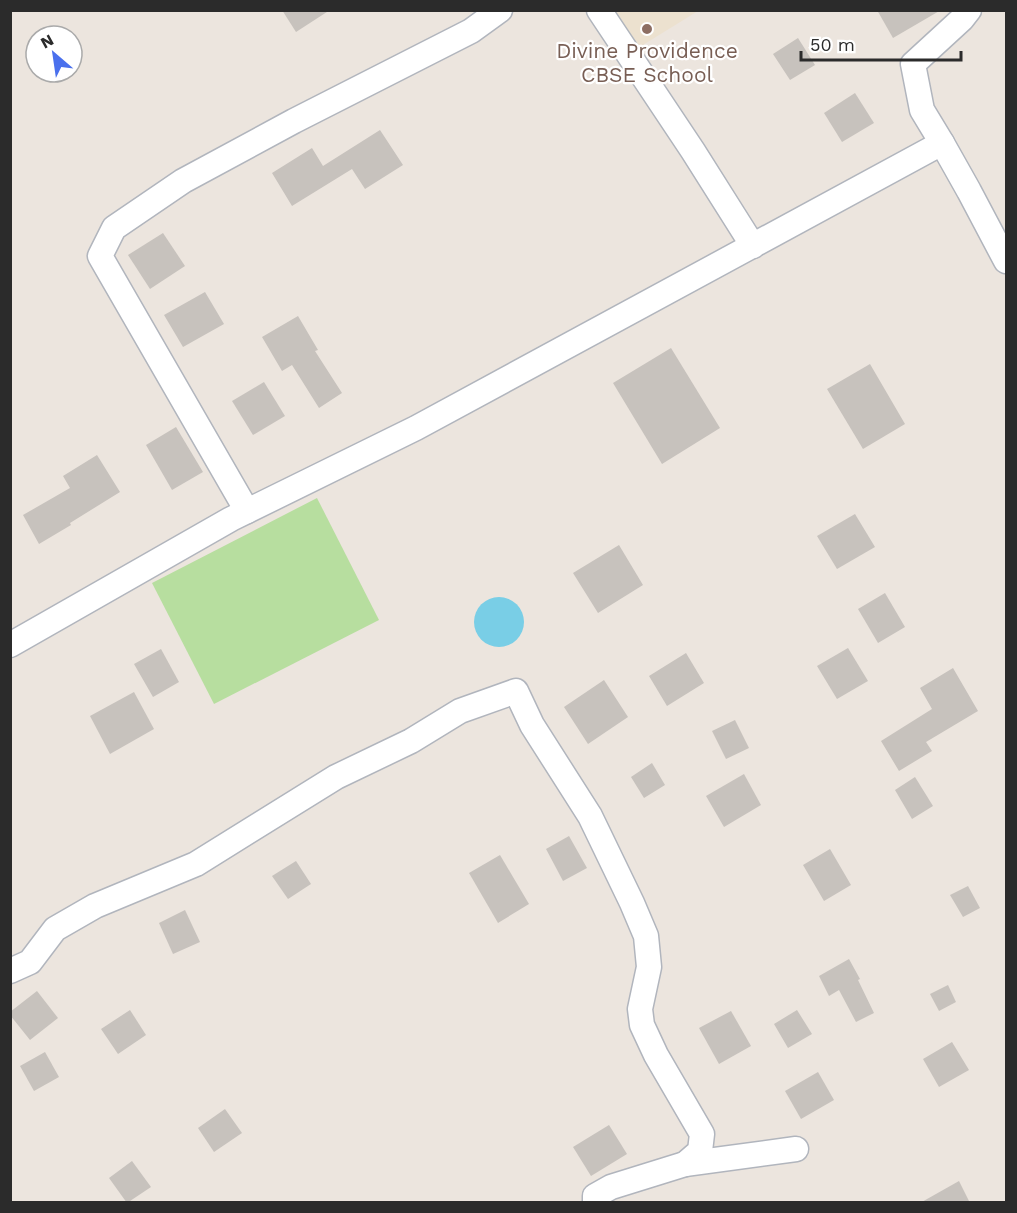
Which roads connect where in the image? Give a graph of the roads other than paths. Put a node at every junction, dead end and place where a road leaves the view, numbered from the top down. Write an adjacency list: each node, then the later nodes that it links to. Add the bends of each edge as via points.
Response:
1 (501, 10): 7 (street, via 471,30 183,181 114,228 100,256)
2 (599, 10): 5 (street)
3 (969, 10): 4 (street, via 913,64 922,110)
4 (942, 143): 5 (street); 6 (street)
5 (753, 246): 7 (street, via 416,428)
6 (1006, 261)
7 (247, 511): 8 (street)
8 (10, 645)
9 (10, 971): 11 (street, via 30,962 55,929 95,906 196,864 336,777 411,741 460,711 516,691 532,725 590,816 646,936 649,967 640,1009 642,1025 702,1134 700,1151)
10 (796, 1149): 11 (street)
11 (685, 1164): 12 (street, via 611,1187 595,1196)
12 (595, 1203)

